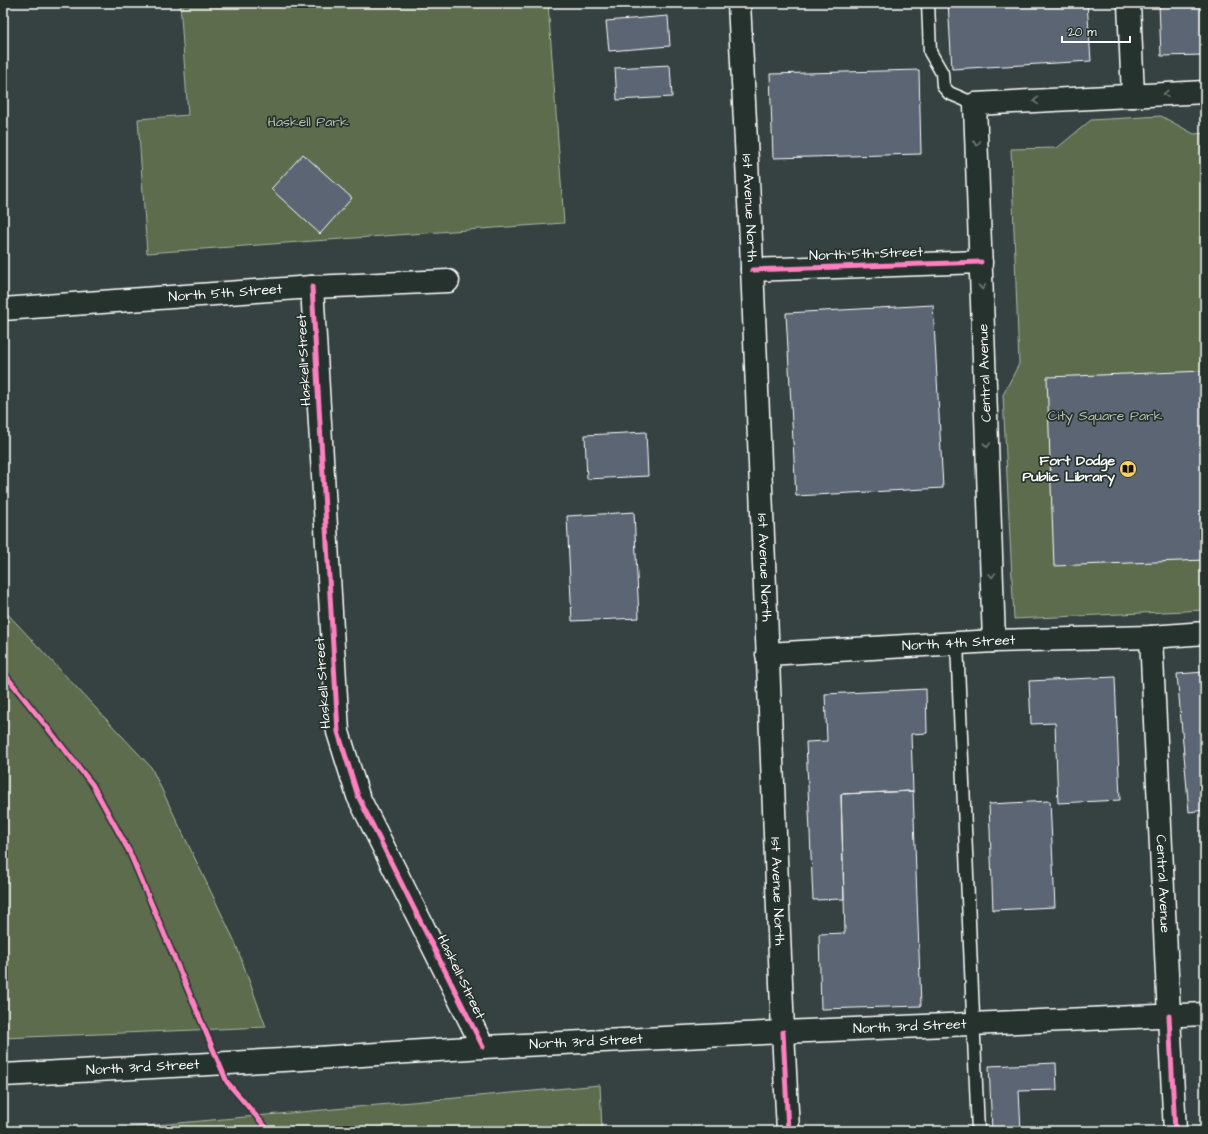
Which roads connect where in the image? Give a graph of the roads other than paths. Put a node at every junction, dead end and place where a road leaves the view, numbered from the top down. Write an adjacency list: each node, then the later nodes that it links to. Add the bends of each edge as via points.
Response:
1 (739, 3): 8 (main road, 1st Avenue North)
2 (928, 3): 6 (lane, via 930,52 942,73 943,86 949,93)
3 (1129, 3): 5 (main road)
4 (1205, 92): 5 (main road, one-way to 5)
5 (1133, 96): 6 (main road, one-way to 6)
6 (975, 104): 7 (main road, Central Avenue, one-way to 7)
7 (981, 262): 8 (main road, North 5th Street); 14 (main road, Central Avenue, one-way to 14)
8 (752, 270): 16 (main road, 1st Avenue North)
9 (448, 281): 10 (main road, North 5th Street)
10 (312, 287): 11 (main road, North 5th Street); 21 (main road, Haskell Street, via 338,732 358,796)
11 (3, 309)
12 (1205, 633): 13 (main road, North 4th Street)
13 (1151, 637): 14 (main road, North 4th Street); 18 (main road, Central Avenue)
14 (994, 641): 15 (main road, North 4th Street)
15 (957, 643): 16 (main road, North 4th Street); 19 (lane)
16 (768, 654): 20 (main road, 1st Avenue North)
17 (1205, 1014): 18 (main road, North 3rd Street)
18 (1169, 1016): 19 (main road, North 3rd Street); 25 (main road, Central Avenue)
19 (974, 1024): 20 (main road, North 3rd Street); 24 (lane)
20 (783, 1032): 21 (main road, North 3rd Street); 23 (main road, 1st Avenue North)
21 (483, 1047): 22 (main road, North 3rd Street)
22 (3, 1075)
23 (788, 1131)
24 (978, 1131)
25 (1175, 1131)

